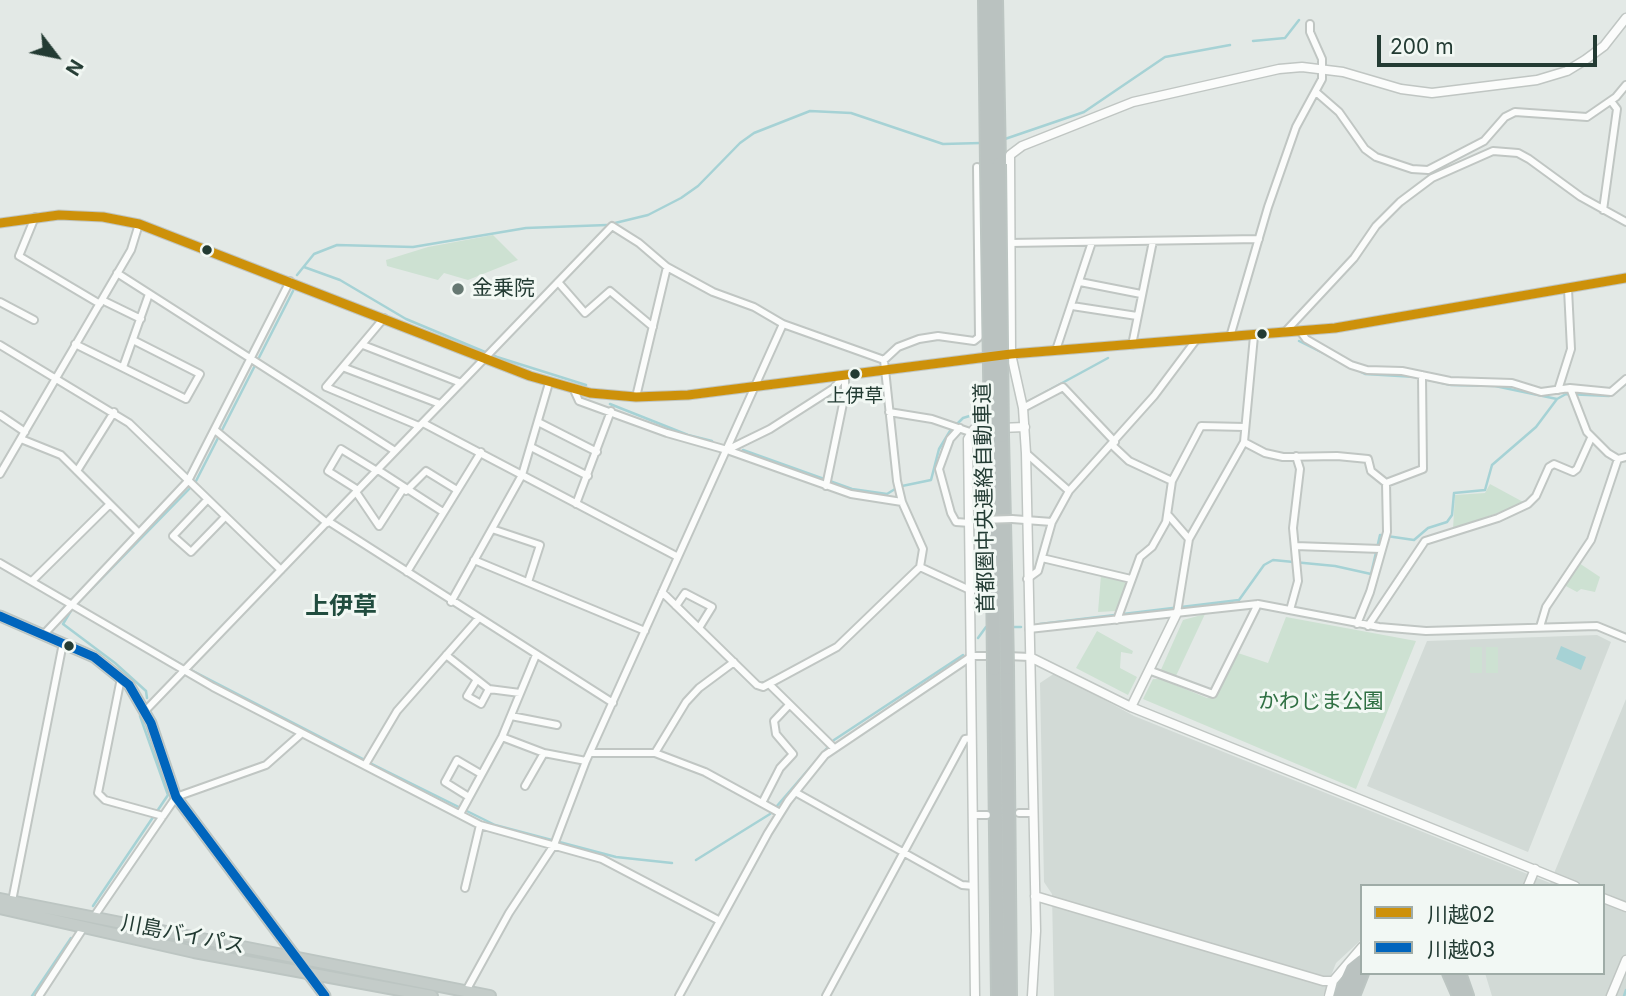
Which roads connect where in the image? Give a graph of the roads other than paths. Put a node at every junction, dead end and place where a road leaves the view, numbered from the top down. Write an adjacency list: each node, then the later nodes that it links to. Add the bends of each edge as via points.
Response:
1 (985, 0): 83 (highway, 首都圏中央連絡自動車道, bridge)
2 (996, 0): 83 (highway, 首都圏中央連絡自動車道, bridge)
3 (1626, 18): 5 (street, via 1604,46 1585,60 1537,80 1424,93)
4 (1310, 24): 5 (street)
5 (1324, 69): 7 (street); 10 (street, via 1279,69 1133,102 1022,146 1010,155)
6 (1626, 85): 8 (street)
7 (1316, 92): 11 (street, via 1339,111 1365,149 1376,157); 19 (street, via 1296,127)
8 (1611, 101): 11 (street, via 1587,117 1515,112 1486,140); 14 (street, via 1617,109)
9 (977, 167): 12 (street)
10 (1008, 169): 12 (street); 22 (street)
11 (1428, 170): 13 (street)
12 (977, 177): 55 (street, via 979,337 974,341 938,336 911,341)
13 (1432, 178): 14 (street, via 1493,151 1517,153); 42 (street, via 1376,226 1354,258)
14 (1602, 210): 16 (street)
15 (36, 217): 17 (street); 18 (street, via 86,215); 33 (street, via 19,256)
16 (1626, 222)
17 (0, 223)
18 (139, 224): 24 (street); 26 (street)
19 (1259, 239): 20 (street); 44 (street)
20 (1153, 241): 21 (street); 31 (street)
21 (1092, 242): 22 (street); 28 (street)
22 (1009, 243): 52 (street)
23 (667, 267): 27 (street, via 612,226); 39 (street); 40 (street)
24 (117, 274): 30 (street); 33 (street)
25 (1626, 278): 29 (street)
26 (290, 281): 36 (street); 54 (street)
27 (558, 282): 40 (street, via 585,313 610,291); 53 (street)
28 (1080, 282): 31 (street); 34 (street)
29 (1568, 289): 41 (street, via 1374,323); 67 (street, via 1571,349)
30 (149, 294): 37 (street); 54 (street)
31 (1141, 294): 35 (street)
32 (0, 302): 38 (street)
33 (101, 302): 37 (street); 47 (street)
34 (1072, 306): 35 (street); 51 (street)
35 (1137, 316): 50 (street)
36 (384, 318): 49 (street); 53 (street)
37 (141, 319): 45 (street)
38 (34, 320)
39 (783, 324): 55 (street); 64 (street)
40 (653, 327): 68 (street)
41 (1300, 331): 42 (street); 58 (street, via 1306,339 1358,368)
42 (1285, 332): 43 (street)
43 (1254, 335): 44 (street); 79 (street)
44 (1230, 337): 46 (street)
45 (133, 340): 56 (street); 56 (street, via 200,374 186,399)
46 (1196, 340): 50 (street); 87 (street)
47 (75, 344): 56 (street); 60 (street)
48 (0, 345): 60 (street)
49 (363, 345): 57 (street); 62 (street)
50 (1132, 345): 51 (street)
51 (1056, 350): 52 (street)
52 (1011, 354): 55 (street); 70 (street)
53 (487, 355): 62 (street); 63 (street)
54 (254, 362): 81 (street); 90 (street)
55 (885, 365): 59 (street); 73 (street)
56 (123, 367)
57 (345, 368): 69 (street); 76 (street, via 326,387)
58 (1422, 375): 67 (street, via 1512,383 1541,392); 104 (street, via 1423,469)
59 (845, 376): 64 (street); 89 (street, via 770,429); 103 (street)
60 (57, 378): 72 (street); 80 (street)
61 (1626, 380): 65 (street, via 1611,392)
62 (461, 383): 69 (street)
63 (549, 383): 66 (street); 75 (street)
64 (755, 386): 68 (street); 89 (street)
65 (1570, 388): 67 (street); 84 (street)
66 (574, 390): 68 (street); 71 (street, via 579,401)
67 (1558, 390)
68 (636, 397)
69 (440, 404): 76 (street)
70 (1023, 408): 78 (street); 87 (street, via 1063,387)
71 (611, 411): 89 (street); 92 (street)
72 (114, 412): 97 (street); 102 (street)
73 (889, 412): 77 (street); 110 (street)
74 (0, 415): 80 (street)
75 (538, 422): 88 (street); 92 (street)
76 (421, 424): 90 (street); 91 (street)
77 (956, 426): 82 (street); 118 (street, via 939,469 956,522)
78 (1025, 427): 82 (street, via 984,427); 93 (street)
79 (1245, 428): 86 (street); 101 (street, via 1201,426)
80 (25, 432): 85 (street)
81 (218, 432): 102 (street); 117 (street)
82 (970, 432): 118 (street)
83 (997, 436): 161 (highway, 首都圏中央連絡自動車道, bridge)
84 (1591, 438): 95 (street); 148 (street, via 1577,469 1549,467 1528,504 1425,541)
85 (21, 439): 97 (street, via 56,453); 98 (street)
86 (1244, 442): 94 (street, via 1265,453); 122 (street)
87 (1114, 444): 101 (street, via 1129,461); 108 (street)
88 (531, 447): 99 (street); 100 (street)
89 (727, 450): 103 (street); 125 (street)
90 (395, 451): 96 (street)
91 (481, 452): 99 (street); 106 (street)
92 (597, 452): 100 (street)
93 (1026, 453): 108 (street); 116 (street)
94 (1296, 456): 104 (street, via 1368,459 1371,471); 123 (street, via 1300,469)
95 (1622, 458): 149 (street, via 1591,540 1546,607)
96 (377, 470): 105 (street); 107 (street); 107 (street, via 341,449 328,471)
97 (77, 471): 111 (street)
98 (0, 474)
99 (522, 475): 112 (street); 120 (street)
100 (588, 476): 112 (street)
101 (1172, 481): 114 (street)
102 (191, 483): 109 (street); 121 (street)
103 (826, 483): 110 (street, via 851,494)
104 (1385, 483): 124 (street, via 1388,518)
105 (405, 490): 106 (street, via 426,471); 107 (street, via 379,526); 113 (street)
106 (457, 490): 113 (street)
107 (357, 491): 117 (street)
108 (1069, 491): 119 (street)
109 (207, 500): 115 (street); 115 (street, via 173,536 191,552)
110 (902, 502): 129 (street, via 923,549)
111 (110, 504): 121 (street); 134 (street)
112 (576, 504): 125 (street)
113 (443, 512): 131 (street)
114 (1169, 516): 122 (street); 133 (street, via 1152,547 1140,557)
115 (225, 517): 130 (street)
116 (1026, 520): 118 (street, bridge); 119 (street); 132 (street)
117 (328, 522): 130 (street); 131 (street)
118 (970, 522): 136 (street)
119 (1052, 522): 126 (street)
120 (492, 529): 127 (street); 135 (street, via 540,545)
121 (138, 532): 139 (street)
122 (1189, 539): 143 (street)
123 (1295, 546): 124 (street); 142 (street, via 1298,581)
124 (1381, 549): 147 (street)
125 (678, 557): 137 (street)
126 (1042, 558): 132 (street, via 1038,571); 133 (street)
127 (474, 560): 135 (street); 138 (street)
128 (0, 563): 134 (street)
129 (920, 567): 136 (street); 166 (street, via 837,647)
130 (281, 570): 162 (street)
131 (407, 572): 138 (street)
132 (1027, 579): 151 (street)
133 (1131, 579): 145 (street)
134 (32, 581): 139 (street)
135 (528, 582): 152 (street)
136 (972, 591): 158 (street)
137 (662, 592): 141 (street); 152 (street)
138 (451, 602): 146 (street)
139 (71, 604): 153 (street); 162 (street)
140 (1258, 604): 142 (street); 143 (street); 163 (street, via 1213,694)
141 (676, 606): 150 (street); 150 (street, via 685,593 712,607)
142 (1290, 610): 147 (street)
143 (1177, 613): 145 (street); 163 (street)
144 (0, 615): 153 (main road)
145 (1119, 616): 151 (street)
146 (478, 619): 156 (street); 157 (street)
147 (1357, 624): 148 (street)
148 (1368, 626): 149 (street, via 1426,631)
149 (1540, 627): 154 (street, via 1597,626)
150 (699, 628): 160 (street)
151 (1029, 629): 159 (street)
152 (645, 631): 169 (street)
153 (45, 633): 155 (main road)
154 (1624, 634)
155 (63, 641): 164 (main road); 208 (street)
156 (446, 655): 165 (street); 183 (street, via 397,711)
157 (536, 655): 168 (street); 169 (street)
158 (972, 656): 159 (street); 177 (street); 178 (street)
159 (1030, 657): 171 (street); 192 (street)
160 (734, 662): 166 (street, via 757,685); 181 (street, via 686,702)
161 (1000, 669): 224 (highway, 首都圏中央連絡自動車道); 232 (highway, 首都圏中央連絡自動車道)
162 (184, 670): 172 (street); 175 (street)
163 (1151, 671): 171 (street)
164 (121, 678): 172 (main road); 196 (street, via 98,793 105,800)
165 (476, 681): 167 (street); 167 (street, via 467,696 481,704)
166 (770, 685): 170 (street)
167 (489, 689): 168 (street)
168 (520, 692): 173 (street)
169 (613, 703): 180 (street)
170 (789, 705): 178 (street); 189 (street, via 774,721 776,734 793,754)
171 (1131, 707): 200 (street)
172 (146, 710): 188 (main road)
173 (511, 716): 174 (street); 176 (street)
174 (557, 725)
175 (302, 733): 183 (street); 188 (street, via 266,765)
176 (502, 737): 179 (street); 184 (street)
177 (972, 738): 195 (street); 199 (street, via 965,739)
178 (833, 747): 186 (street)
179 (544, 753): 182 (street); 185 (street)
180 (590, 753): 181 (street); 182 (street)
181 (655, 753): 189 (street, via 705,772)
182 (586, 761): 198 (street)
183 (365, 765): 193 (street)
184 (481, 774): 187 (street); 187 (street, via 457,760 445,782)
185 (525, 786)
186 (795, 792): 190 (street); 199 (street)
187 (469, 796): 193 (street)
188 (176, 797): 196 (street); 215 (main road)
189 (762, 803): 190 (street)
190 (780, 813): 212 (street)
191 (1019, 813): 192 (street)
192 (1033, 813): 205 (street)
193 (460, 814): 197 (street)
194 (987, 814): 195 (street)
195 (973, 815): 203 (street)
196 (163, 816): 211 (street)
197 (481, 825): 198 (street); 204 (street)
198 (554, 845): 212 (street, via 621,867); 223 (street)
199 (904, 851): 203 (street, via 962,885); 230 (street)
200 (1535, 869): 201 (street); 202 (street)
201 (1529, 884)
202 (1570, 884)
203 (974, 886): 231 (street)
204 (465, 888)
205 (1035, 896): 222 (street); 233 (street)
206 (0, 899): 208 (highway, 川島バイパス)
207 (1605, 899): 209 (street)
208 (12, 901): 211 (highway, 川島バイパス)
209 (1626, 907)
210 (0, 908): 213 (highway, 川島バイパス)
211 (93, 918): 215 (highway, 川島バイパス, via 199,936)
212 (720, 921): 229 (street)
213 (84, 927): 218 (highway, 川島バイパス); 225 (street)
214 (1360, 949): 222 (street)
215 (299, 960): 218 (main road); 223 (highway, 川島バイパス)
216 (1626, 960): 239 (street)
217 (1360, 963): 235 (highway, via 1352,969)
218 (309, 975): 226 (main road); 227 (highway, 川島バイパス)
219 (1361, 975): 236 (highway)
220 (1450, 975): 237 (highway)
221 (1460, 975): 238 (highway)
222 (1333, 981): 234 (street)
223 (466, 991): 228 (highway, 川島バイパス)
224 (997, 992)
225 (39, 996)
226 (325, 996)
227 (432, 996)
228 (490, 996)
229 (679, 996)
230 (826, 996)
231 (975, 996)
232 (1013, 996)
233 (1032, 996)
234 (1329, 996)
235 (1340, 996)
236 (1353, 996)
237 (1459, 996)
238 (1467, 996)
239 (1611, 996)

